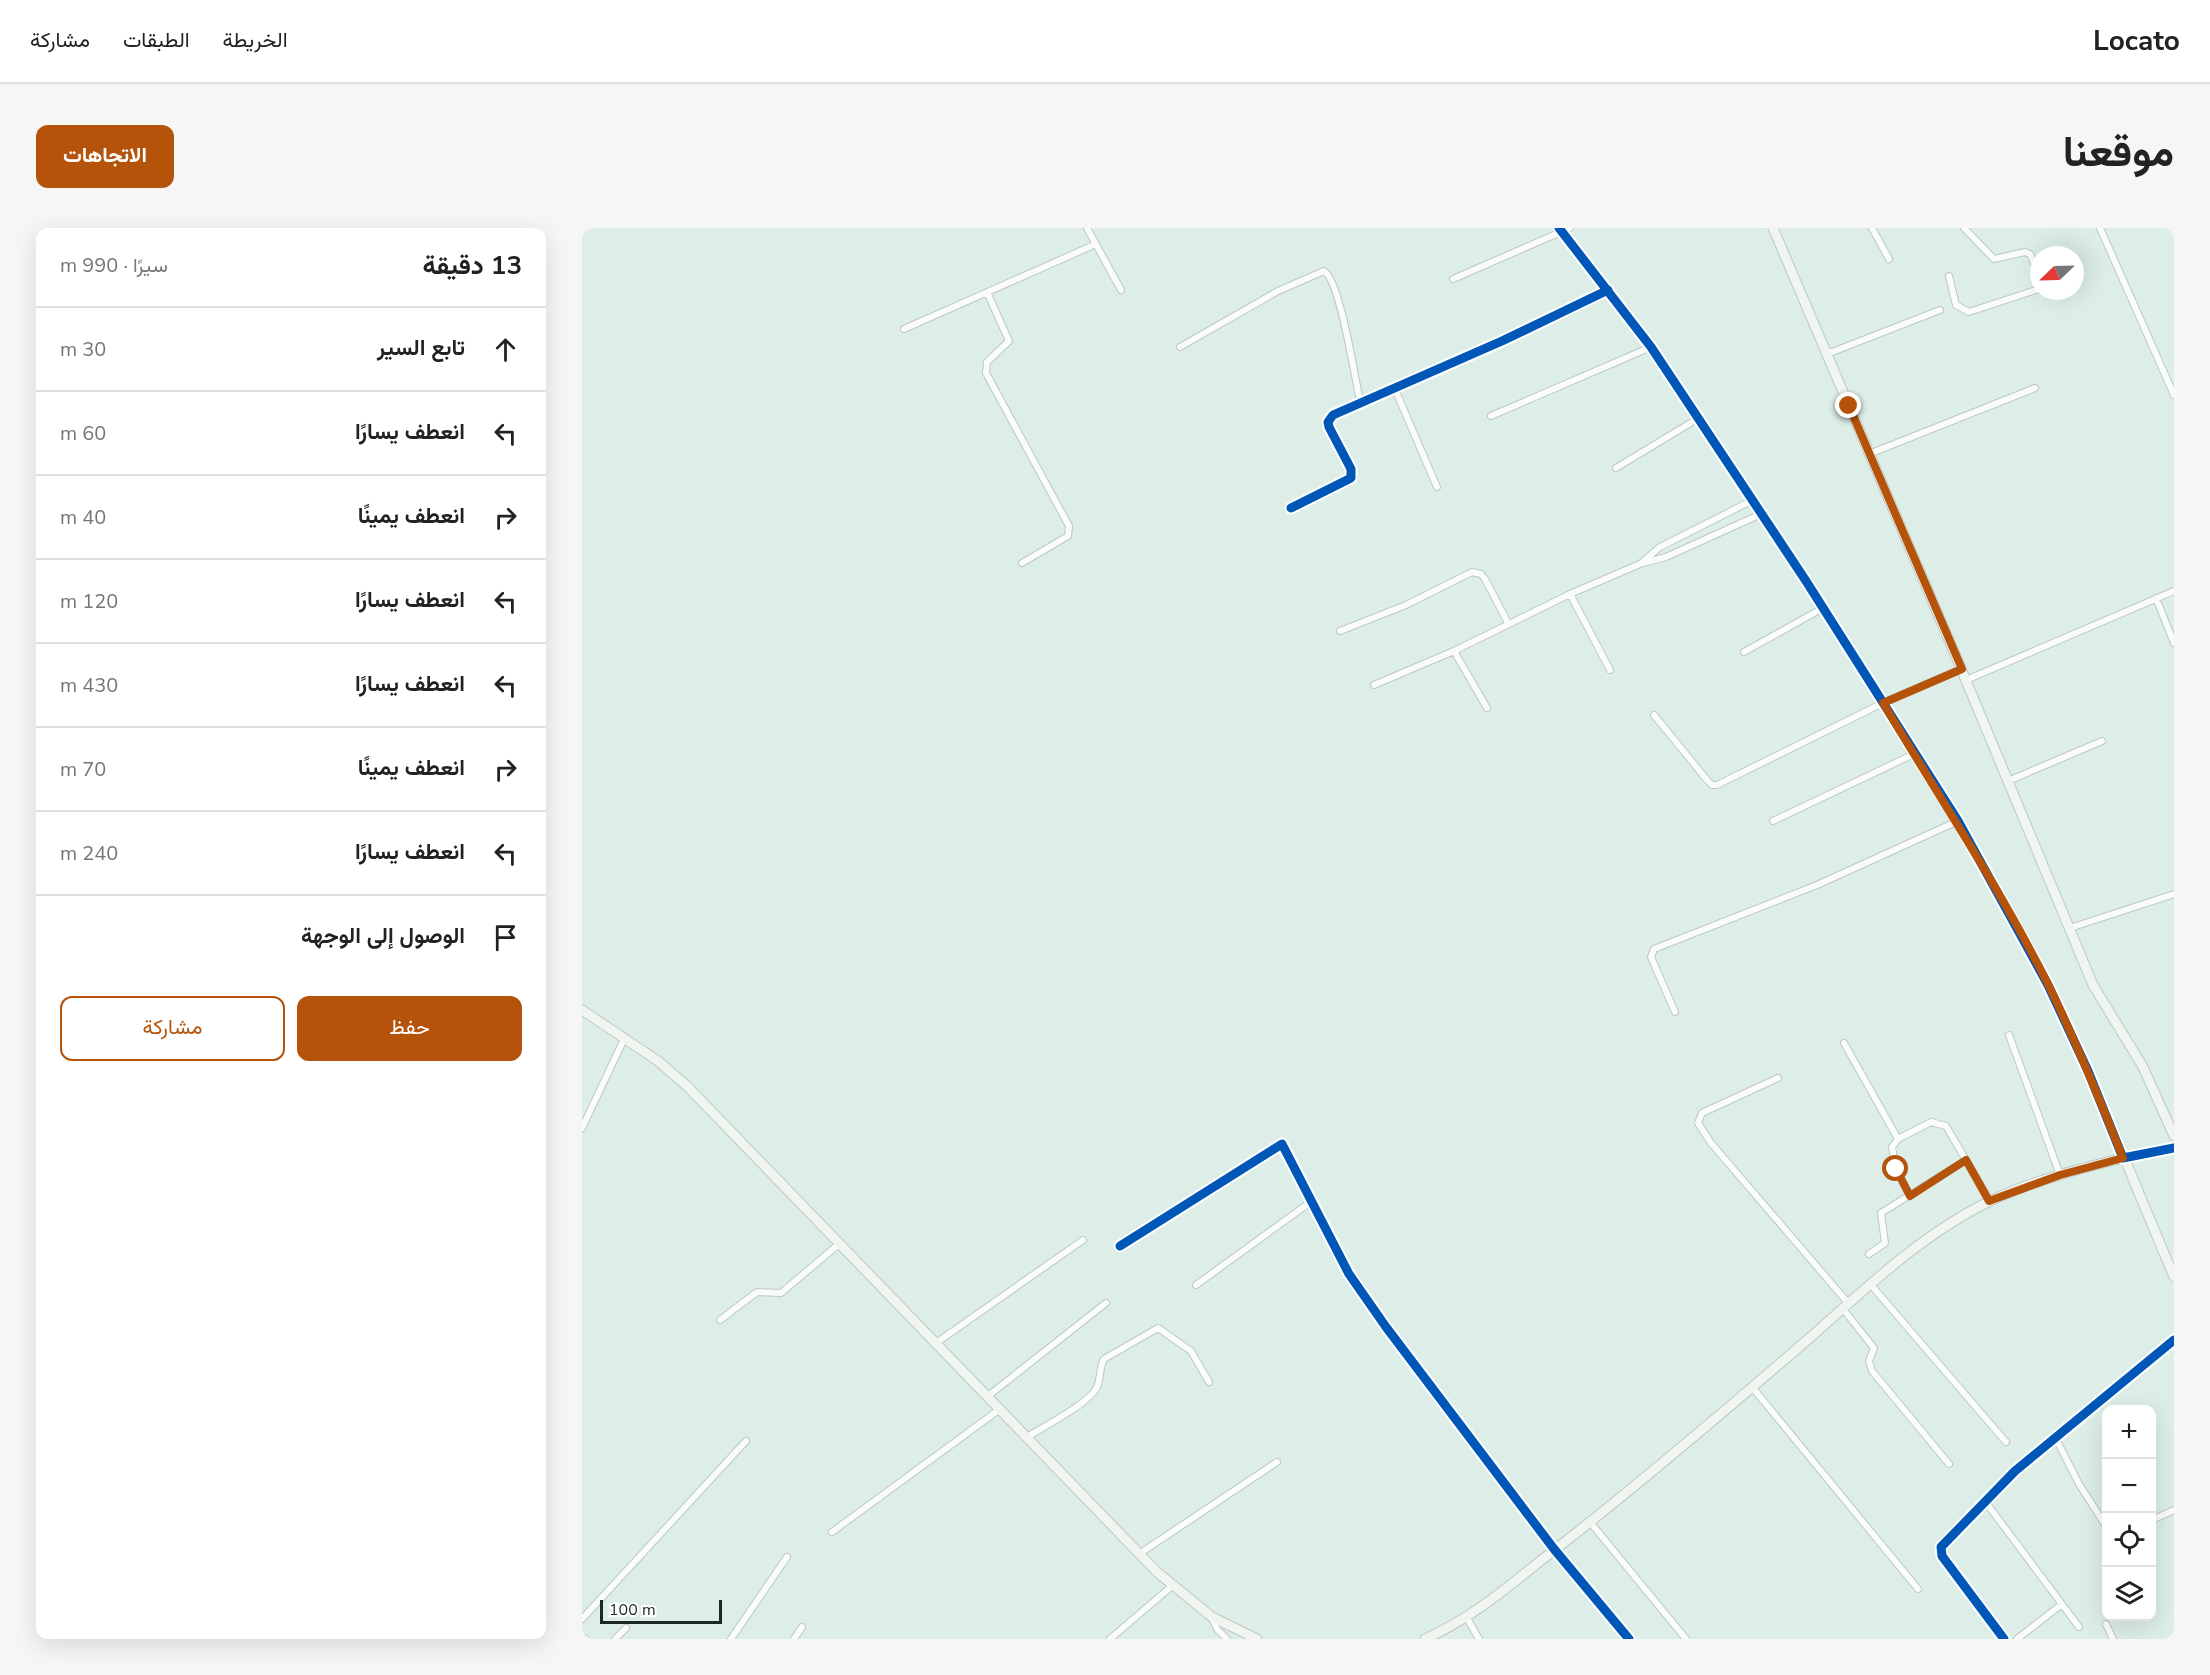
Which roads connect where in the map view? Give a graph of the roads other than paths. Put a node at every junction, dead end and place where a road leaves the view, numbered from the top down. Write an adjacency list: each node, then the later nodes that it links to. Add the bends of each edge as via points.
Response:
1 (1087, 228): 7 (street)
2 (1774, 228): 20 (main road)
3 (1872, 228): 9 (street)
4 (1964, 228): 8 (street, via 1994,259 2028,252)
5 (2100, 228): 23 (street)
6 (1564, 230): 11 (street); 13 (main road)
7 (1096, 244): 12 (street); 15 (street)
8 (2030, 256)
9 (1889, 259)
10 (1949, 276): 14 (street, via 1956,305 1969,312)
11 (1453, 279)
12 (1121, 290)
13 (1608, 290): 19 (main road); 21 (street)
14 (2030, 291)
15 (987, 292): 17 (street); 33 (street, via 1009,341 987,362 986,373 1069,526 1068,536)
16 (1940, 310): 20 (street)
17 (904, 329)
18 (1180, 347): 24 (street, via 1278,291 1324,270 1331,277)
19 (1651, 347): 25 (street); 26 (main road)
20 (1827, 354): 27 (main road)
21 (1394, 387): 24 (street); 29 (street)
22 (2035, 388): 27 (street)
23 (2174, 395)
24 (1360, 401): 31 (street, via 1333,415 1328,422 1351,469 1351,478)
25 (1491, 416)
26 (1697, 419): 28 (street); 30 (main road)
27 (1869, 454): 44 (main road)
28 (1616, 468)
29 (1437, 487)
30 (1753, 501): 32 (main road); 34 (street, via 1660,547)
31 (1291, 508)
32 (1761, 514): 34 (street); 38 (main road)
33 (1022, 563)
34 (1640, 564): 36 (street)
35 (2174, 591): 37 (street)
36 (1570, 594): 39 (street); 45 (street)
37 (2156, 598): 41 (street); 46 (street)
38 (1823, 608): 43 (street); 48 (main road)
39 (1508, 623): 40 (street, via 1485,579 1472,572); 42 (street)
40 (1340, 631)
41 (2174, 643)
42 (1454, 651): 47 (street); 49 (street)
43 (1744, 652)
44 (1962, 669): 46 (main road); 48 (street)
45 (1610, 670)
46 (1966, 680): 53 (main road)
47 (1374, 685)
48 (1883, 703): 50 (street, via 1717,785 1707,780); 52 (main road)
49 (1487, 708)
50 (1654, 715)
51 (2102, 741): 53 (street)
52 (1914, 754): 54 (street); 55 (main road)
53 (2008, 781): 57 (main road)
54 (1773, 821)
55 (1958, 821): 59 (street, via 1817,885 1654,949 1651,957); 68 (main road, via 2048,986)
56 (2174, 894): 57 (street)
57 (2070, 928): 65 (main road, via 2099,998 2139,1060)
58 (582, 1010): 61 (main road)
59 (1675, 1012)
60 (2009, 1035): 70 (street)
61 (625, 1037): 64 (street); 75 (main road, via 681,1080)
62 (1844, 1043): 66 (street)
63 (1778, 1078): 82 (street, via 1702,1113 1698,1123)
64 (582, 1128)
65 (2174, 1136)
66 (1898, 1139): 69 (street, via 1931,1122 1940,1123 1951,1133); 71 (street, via 1892,1147 1892,1159)
67 (2174, 1148): 68 (street)
68 (2123, 1158): 70 (main road); 78 (main road)
69 (1966, 1160): 71 (street); 73 (street)
70 (2060, 1175): 73 (main road)
71 (1910, 1196): 77 (street, via 1881,1213 1885,1243)
72 (1312, 1201): 76 (street, via 1282,1144); 79 (street); 102 (street, via 1349,1275)
73 (1989, 1201): 80 (main road, via 1946,1227)
74 (1083, 1240): 85 (street)
75 (839, 1244): 83 (street, via 782,1293 756,1292); 85 (main road)
76 (1120, 1246)
77 (1869, 1254)
78 (2174, 1276)
79 (1196, 1285)
80 (1871, 1285): 82 (main road); 93 (street)
81 (1106, 1303): 88 (street)
82 (1846, 1306): 87 (main road); 95 (street, via 1873,1344 1869,1360 1872,1371)
83 (720, 1320)
84 (2174, 1340): 91 (street)
85 (936, 1343): 88 (main road)
86 (1209, 1382): 90 (street, via 1191,1351 1164,1330 1154,1328 1104,1359 1097,1388 1087,1399)
87 (1752, 1387): 100 (main road); 106 (street)
88 (988, 1396): 89 (main road)
89 (1000, 1409): 90 (main road); 101 (street)
90 (1027, 1437): 103 (main road)
91 (2055, 1437): 96 (street); 99 (street)
92 (746, 1441): 110 (street)
93 (2006, 1442)
94 (1277, 1462): 103 (street)
95 (1949, 1464)
96 (1984, 1500): 107 (street); 127 (street, via 1942,1545 1940,1553)
97 (2174, 1510): 98 (street)
98 (2156, 1518)
99 (2102, 1520)
100 (1590, 1522): 102 (main road); 126 (street)
101 (832, 1532)
102 (1554, 1549): 109 (main road, via 1514,1585); 125 (street)
103 (1139, 1554): 105 (main road)
104 (787, 1557): 118 (street)
105 (1172, 1586): 108 (main road); 120 (street)
106 (1918, 1588)
107 (2062, 1604): 113 (street); 128 (street)
108 (1212, 1617): 121 (street); 122 (main road)
109 (1467, 1618): 123 (main road); 124 (street)
110 (582, 1619)
111 (2106, 1624): 129 (street)
112 (802, 1627): 119 (street)
113 (2079, 1627)
114 (626, 1628): 117 (street)
115 (582, 1637): 116 (street)
116 (586, 1639)
117 (615, 1639)
118 (731, 1639)
119 (794, 1639)
120 (1110, 1639)
121 (1227, 1639)
122 (1257, 1639)
123 (1425, 1639)
124 (1479, 1639)
125 (1629, 1639)
126 (1686, 1639)
127 (2004, 1639)
128 (2017, 1639)
129 (2113, 1639)

